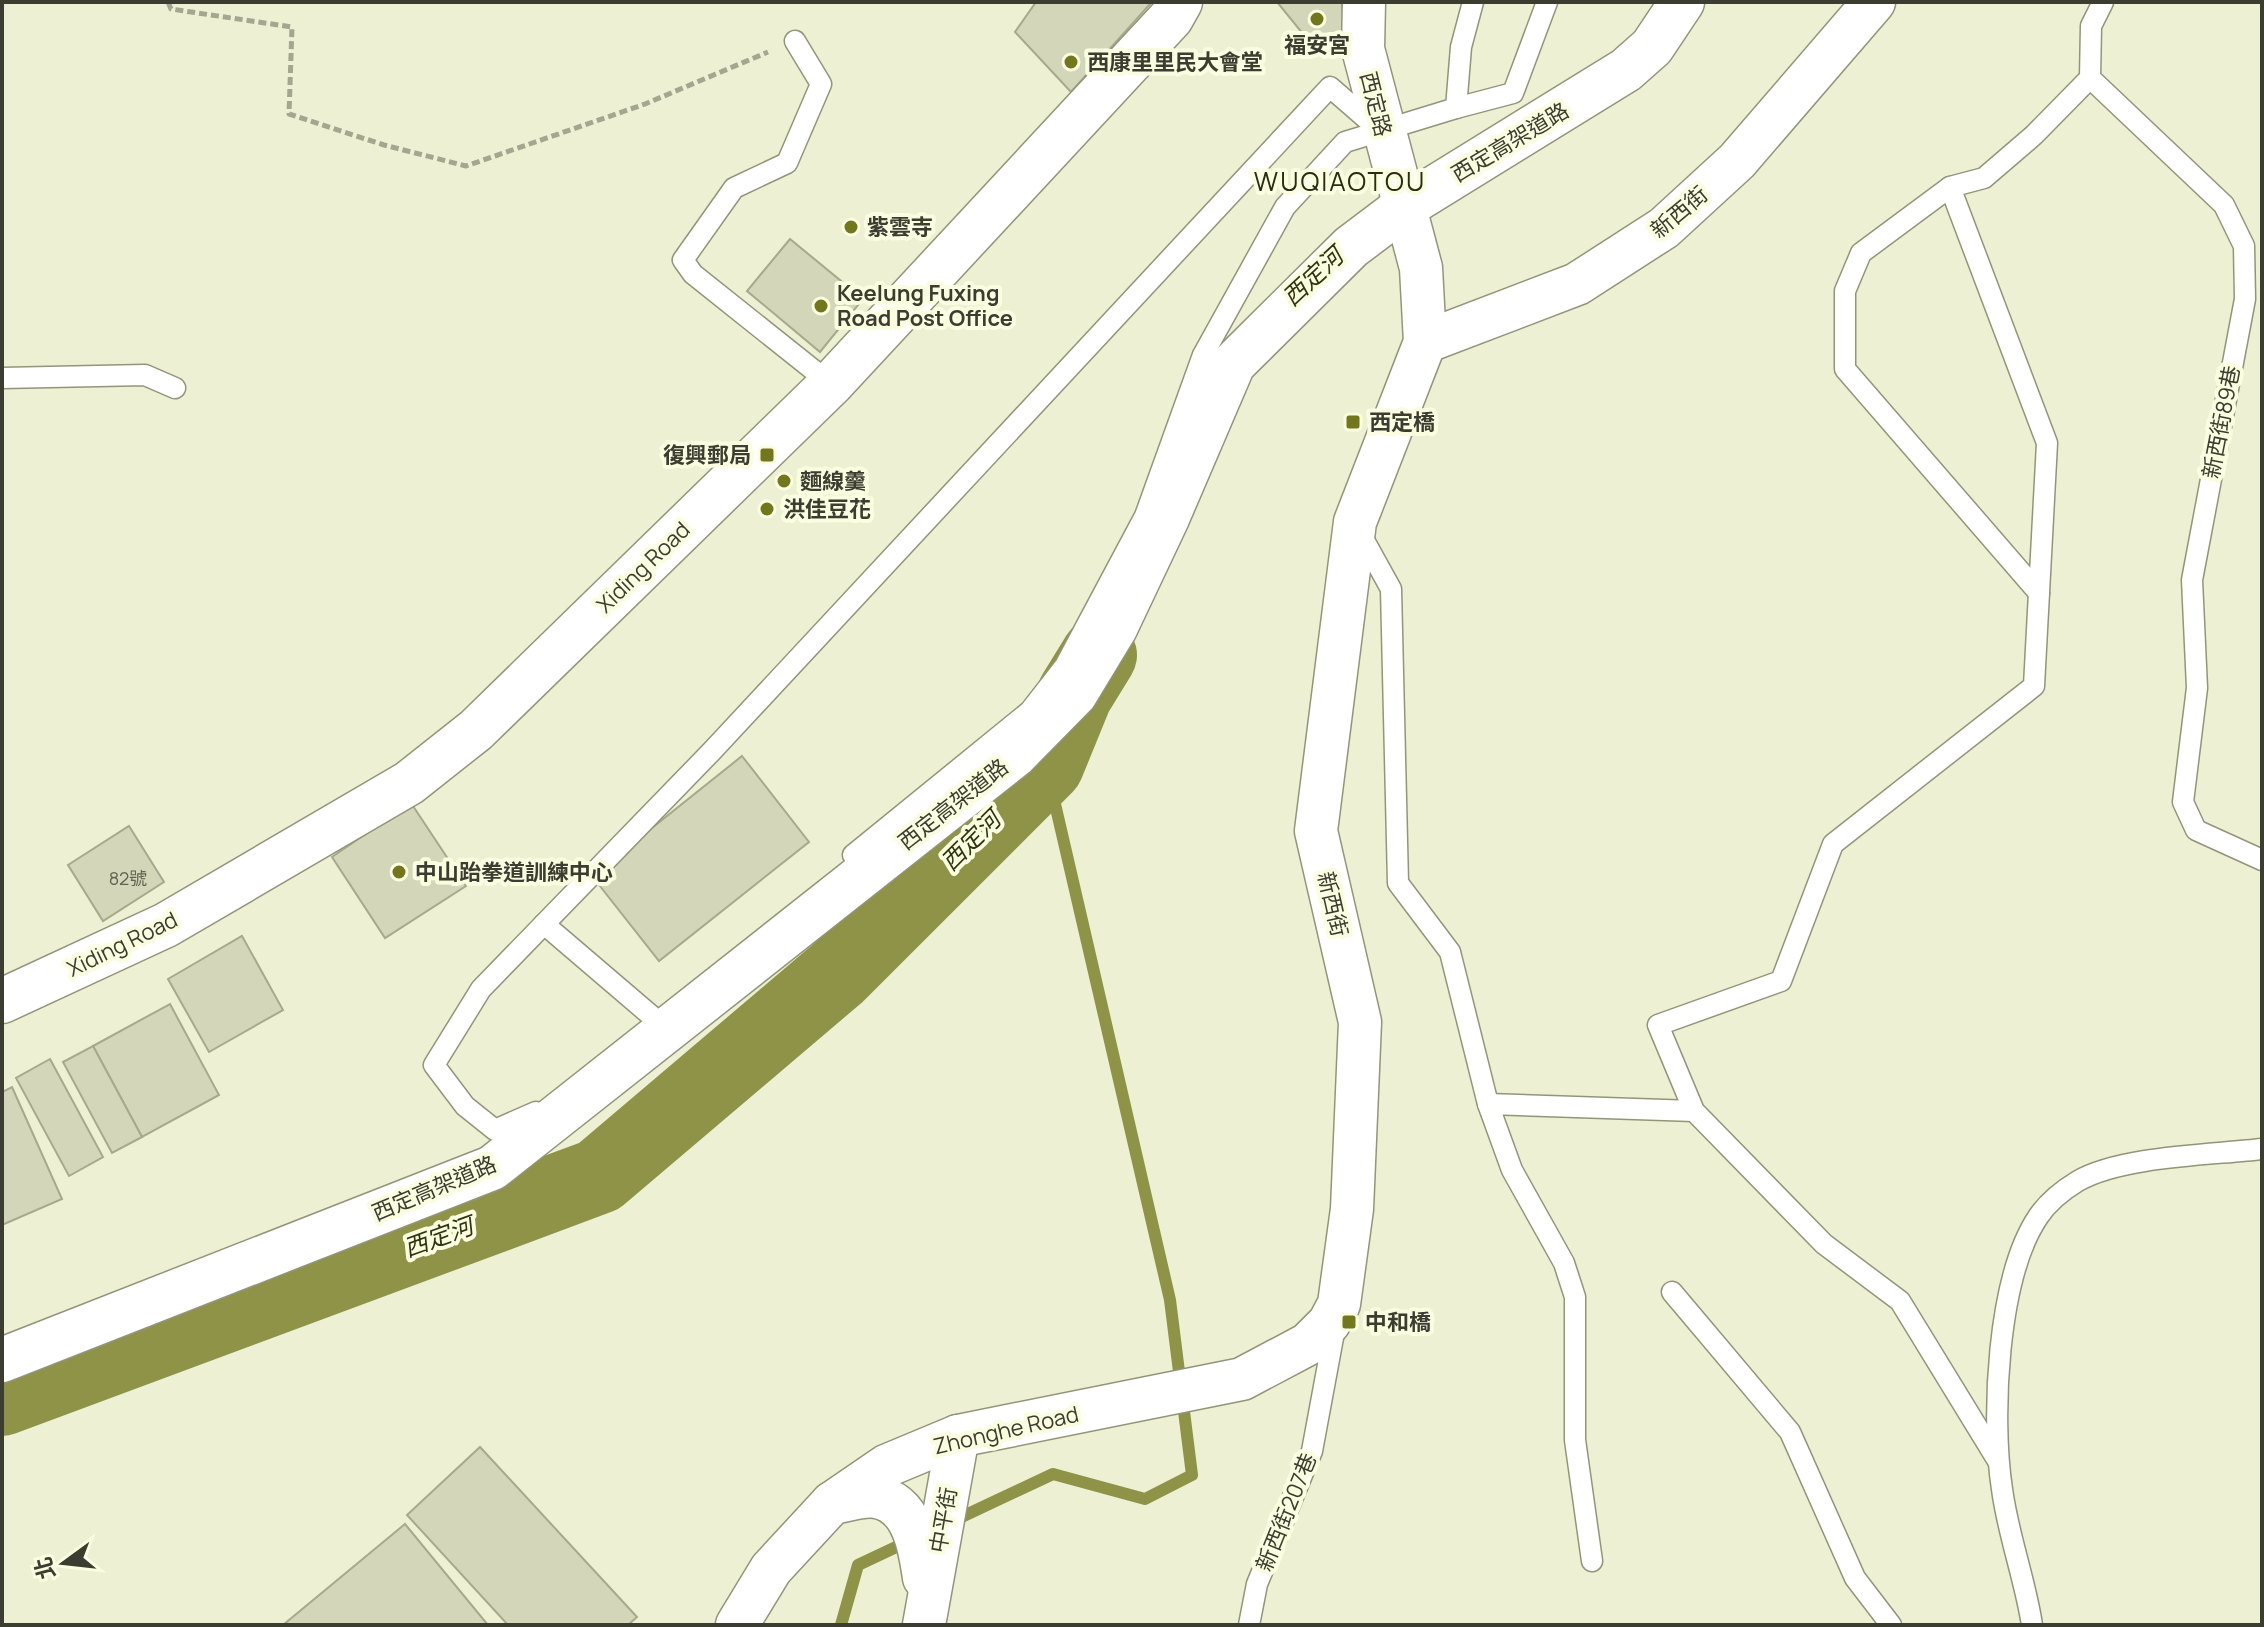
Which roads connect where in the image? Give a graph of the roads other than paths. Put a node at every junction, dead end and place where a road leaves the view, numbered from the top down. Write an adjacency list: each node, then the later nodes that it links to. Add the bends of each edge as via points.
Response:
1 (1180, 2): 16 (street, Xiding Road, via 1085,115)
2 (1364, 2): 11 (street, 西定路, via 1363,49)
3 (1473, 2): 10 (lane, via 1461,47)
4 (1547, 2): 10 (lane, via 1513,93)
5 (1682, 2): 13 (street, 西定高架道路, via 1652,47 1612,81)
6 (1874, 2): 14 (street, 新西街, via 1737,161 1664,228 1577,284)
7 (2103, 2): 9 (lane, via 2091,26)
8 (795, 41): 16 (lane, via 821,84 787,163 734,188 683,260 693,274)
9 (2090, 78): 12 (lane, via 1984,178); 20 (lane, 新西街89巷, via 2224,205 2244,246 2245,299 2192,580 2197,688 2183,802 2196,830)
10 (1456, 108): 11 (lane)
11 (1386, 145): 13 (street); 21 (lane, via 1345,142 1285,207 1203,355 1145,516 1065,666 1030,711); 23 (lane, via 1330,87)
12 (1950, 187): 19 (lane, via 2047,443); 19 (lane, via 1861,253 1845,291 1845,369)
13 (1408, 224): 14 (street, 新西街, via 1421,268); 31 (street, 西定高架道路, via 1351,247 1233,364 1115,628 1075,694 1015,755 492,1168)
14 (1425, 342): 18 (street, 新西街)
15 (2, 378): 17 (lane, via 145,375)
16 (831, 384): 24 (street, Xiding Road, via 476,730 409,783 166,925)
17 (175, 388)
18 (1355, 522): 26 (lane, via 1391,589 1398,883 1450,952); 30 (street, 新西街, via 1316,831 1360,1022 1352,1209)
19 (2039, 593): 27 (lane, via 2034,686 1833,844 1781,981 1658,1025)
20 (2262, 860)
21 (836, 869)
22 (812, 889): 25 (lane)
23 (544, 924): 25 (lane); 25 (lane, via 481,989 434,1065 465,1106 495,1130 529,1118)
24 (2, 1001)
25 (654, 1018)
26 (1488, 1104): 27 (lane); 37 (lane, via 1512,1170 1564,1263 1575,1297 1575,1440)
27 (1694, 1111): 34 (lane, via 1824,1244 1900,1301)
28 (2262, 1149): 34 (lane, via 2111,1167 2057,1195 2038,1216 2022,1247 2004,1327)
29 (1672, 1292): 41 (lane, via 1790,1432 1855,1578)
30 (1339, 1304): 32 (street, 新西街, via 1320,1333 1261,1372 1194,1392); 40 (lane, 新西街207巷, via 1312,1451 1257,1584)
31 (2, 1360)
32 (1109, 1408): 33 (street, Zhonghe Road)
33 (958, 1436): 35 (street, Zhonghe Road, via 886,1466); 36 (street, 中平街, via 947,1495)
34 (1998, 1461): 42 (lane)
35 (832, 1503): 36 (street, 中平街, via 877,1497 898,1507); 39 (street, Zhonghe Road, via 771,1569)
36 (923, 1547): 38 (street, 中平街)
37 (1592, 1561)
38 (926, 1614)
39 (737, 1625)
40 (1249, 1625)
41 (1891, 1625)
42 (2032, 1625)

